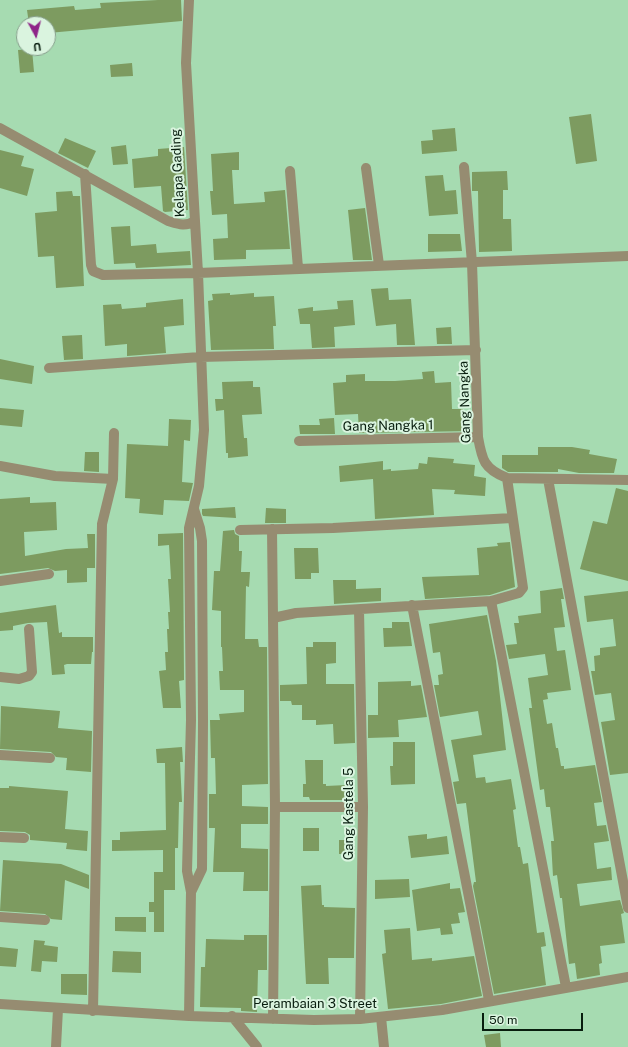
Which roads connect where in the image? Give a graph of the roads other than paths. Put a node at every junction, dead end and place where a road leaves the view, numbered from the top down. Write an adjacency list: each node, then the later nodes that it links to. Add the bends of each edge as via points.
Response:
1 (189, 0): 7 (street, Kelapa Gading, via 186,63)
2 (0, 128): 6 (street, Kelapa Gading)
3 (464, 167): 9 (street, Gang Nangka)
4 (366, 168): 10 (street)
5 (290, 171): 11 (street)
6 (85, 174): 7 (street, Kelapa Gading, via 168,221 189,225); 12 (street, via 93,271 103,275)
7 (195, 221): 12 (street)
8 (628, 256): 9 (street)
9 (472, 263): 10 (street); 13 (street, Gang Nangka)
10 (379, 266): 11 (street)
11 (298, 268): 12 (street)
12 (198, 273): 14 (street)
13 (476, 350): 14 (street); 17 (street, Gang Nangka)
14 (200, 357): 15 (street); 24 (street, via 204,430 199,486)
15 (49, 368)
16 (114, 433): 21 (street)
17 (478, 437): 18 (street, Gang Nangka 1); 20 (street, Gang Nangka, via 483,461 490,469)
18 (299, 441)
19 (0, 466): 21 (street, via 55,476)
20 (507, 478): 22 (street, Gang Nangka); 25 (street)
21 (113, 479): 53 (street, via 102,524)
22 (548, 479): 23 (street, Gang Nangka); 45 (street)
23 (628, 480)
24 (194, 508): 36 (street, via 189,535); 37 (street, via 202,541)
25 (512, 518): 26 (street); 30 (street, via 522,591)
26 (272, 529): 27 (street); 33 (street)
27 (240, 530)
28 (49, 574): 29 (street)
29 (0, 581)
30 (491, 601): 31 (street); 49 (street)
31 (412, 605): 32 (street); 50 (street)
32 (359, 610): 33 (street, via 296,613); 41 (street, Gang Kastela 5)
33 (273, 618): 40 (street)
34 (29, 629): 35 (street, via 32,672 29,676 19,679)
35 (0, 677)
36 (191, 720): 37 (street); 44 (street, via 187,871)
37 (203, 721): 44 (street, via 202,869)
38 (0, 755): 39 (street)
39 (50, 758)
40 (275, 807): 41 (street); 58 (street)
41 (363, 808): 56 (street, Gang Kastela 5)
42 (0, 837): 43 (street)
43 (24, 838)
44 (191, 892): 54 (street)
45 (628, 908)
46 (0, 917): 47 (street)
47 (45, 920)
48 (628, 977): 49 (street, Perambaian 3 Street)
49 (566, 987): 50 (street, Perambaian 3 Street)
50 (489, 1000): 57 (street, Perambaian 3 Street, via 442,1010)
51 (0, 1004): 52 (street, Perambaian 3 Street)
52 (58, 1009): 53 (street, Perambaian 3 Street); 59 (street)
53 (93, 1011): 54 (street, Perambaian 3 Street)
54 (189, 1016): 55 (street, Perambaian 3 Street)
55 (232, 1016): 58 (street, Perambaian 3 Street); 60 (street)
56 (360, 1018): 57 (street, Perambaian 3 Street); 58 (street, Perambaian 3 Street)
57 (381, 1018): 61 (street)
58 (273, 1019)
59 (56, 1047)
60 (257, 1047)
61 (384, 1047)

